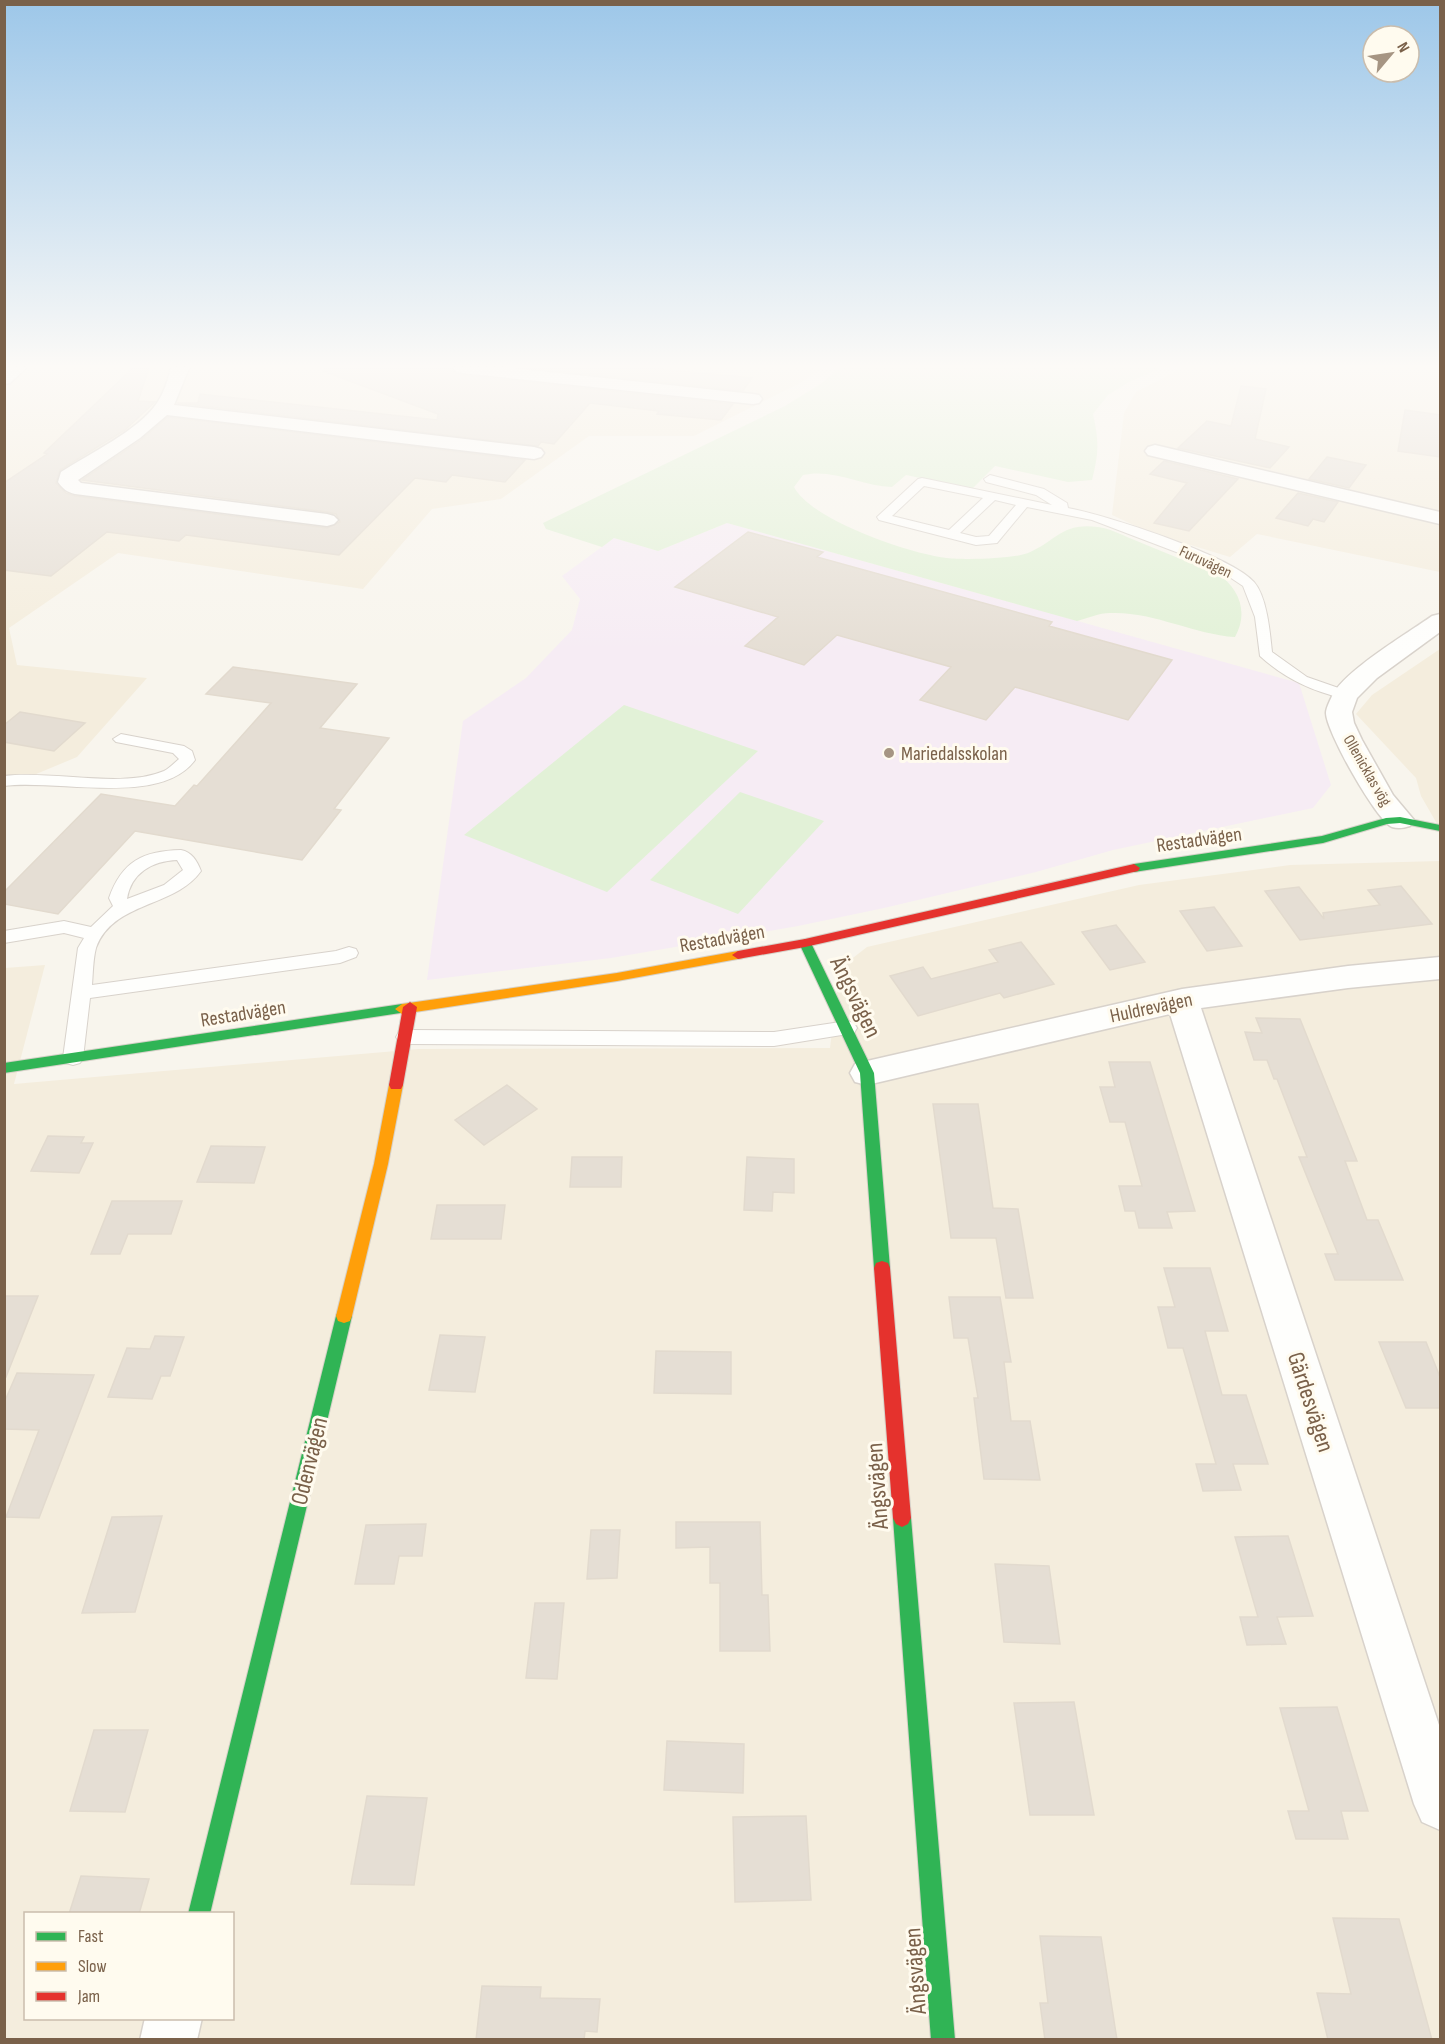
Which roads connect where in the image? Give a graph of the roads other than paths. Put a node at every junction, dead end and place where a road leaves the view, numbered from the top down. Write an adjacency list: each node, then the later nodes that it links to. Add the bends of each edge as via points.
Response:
1 (87, 463): 8 (street, via 68,476 68,483 75,488)
2 (1208, 463): 7 (street)
3 (990, 479): 6 (lane, Furuvägen, via 1040,492)
4 (991, 496): 5 (lane, Furuvägen); 9 (lane); 9 (lane, Furuvägen, via 922,482 883,517)
5 (1024, 503): 6 (lane, Furuvägen); 9 (lane, Furuvägen, via 993,540 976,541)
6 (1073, 513): 11 (lane, Furuvägen, via 1095,517 1182,549 1236,574 1249,584 1262,617 1265,653 1298,680)
7 (1440, 518)
8 (327, 520)
9 (951, 535)
10 (1440, 621): 11 (street)
11 (1345, 695): 14 (street, Ollenicklas vög, via 1339,712 1341,723 1381,799)
12 (121, 739): 13 (lane, via 178,749 186,754 187,760 171,774 139,783 36,776)
13 (4, 780)
14 (1400, 820): 15 (street, Restadvägen); 19 (street, Restadvägen, via 1375,823 1323,839 1139,867)
15 (1440, 828)
16 (123, 908): 17 (lane)
17 (94, 934): 18 (lane, via 64,927); 22 (lane, via 87,948)
18 (4, 937)
19 (805, 943): 24 (street, Restadvägen, via 617,977); 25 (street, Ängsvägen)
20 (349, 953): 22 (lane)
21 (1440, 968): 23 (street, Huldrevägen, via 1348,976)
22 (82, 993): 27 (lane)
23 (1182, 1000): 29 (street, Huldrevägen); 30 (street, Gärdesvägen)
24 (410, 1007): 26 (street, Odenvägen); 27 (street, Restadvägen)
25 (847, 1028): 26 (lane, via 774,1039); 29 (street, Ängsvägen)
26 (406, 1037): 31 (street, Odenvägen, via 381,1164)
27 (73, 1058): 28 (street, Restadvägen)
28 (4, 1068)
29 (867, 1073): 34 (street, Ängsvägen)
30 (1440, 1804)
31 (199, 1912)
32 (174, 2020): 33 (street)
33 (168, 2040)
34 (943, 2040)

